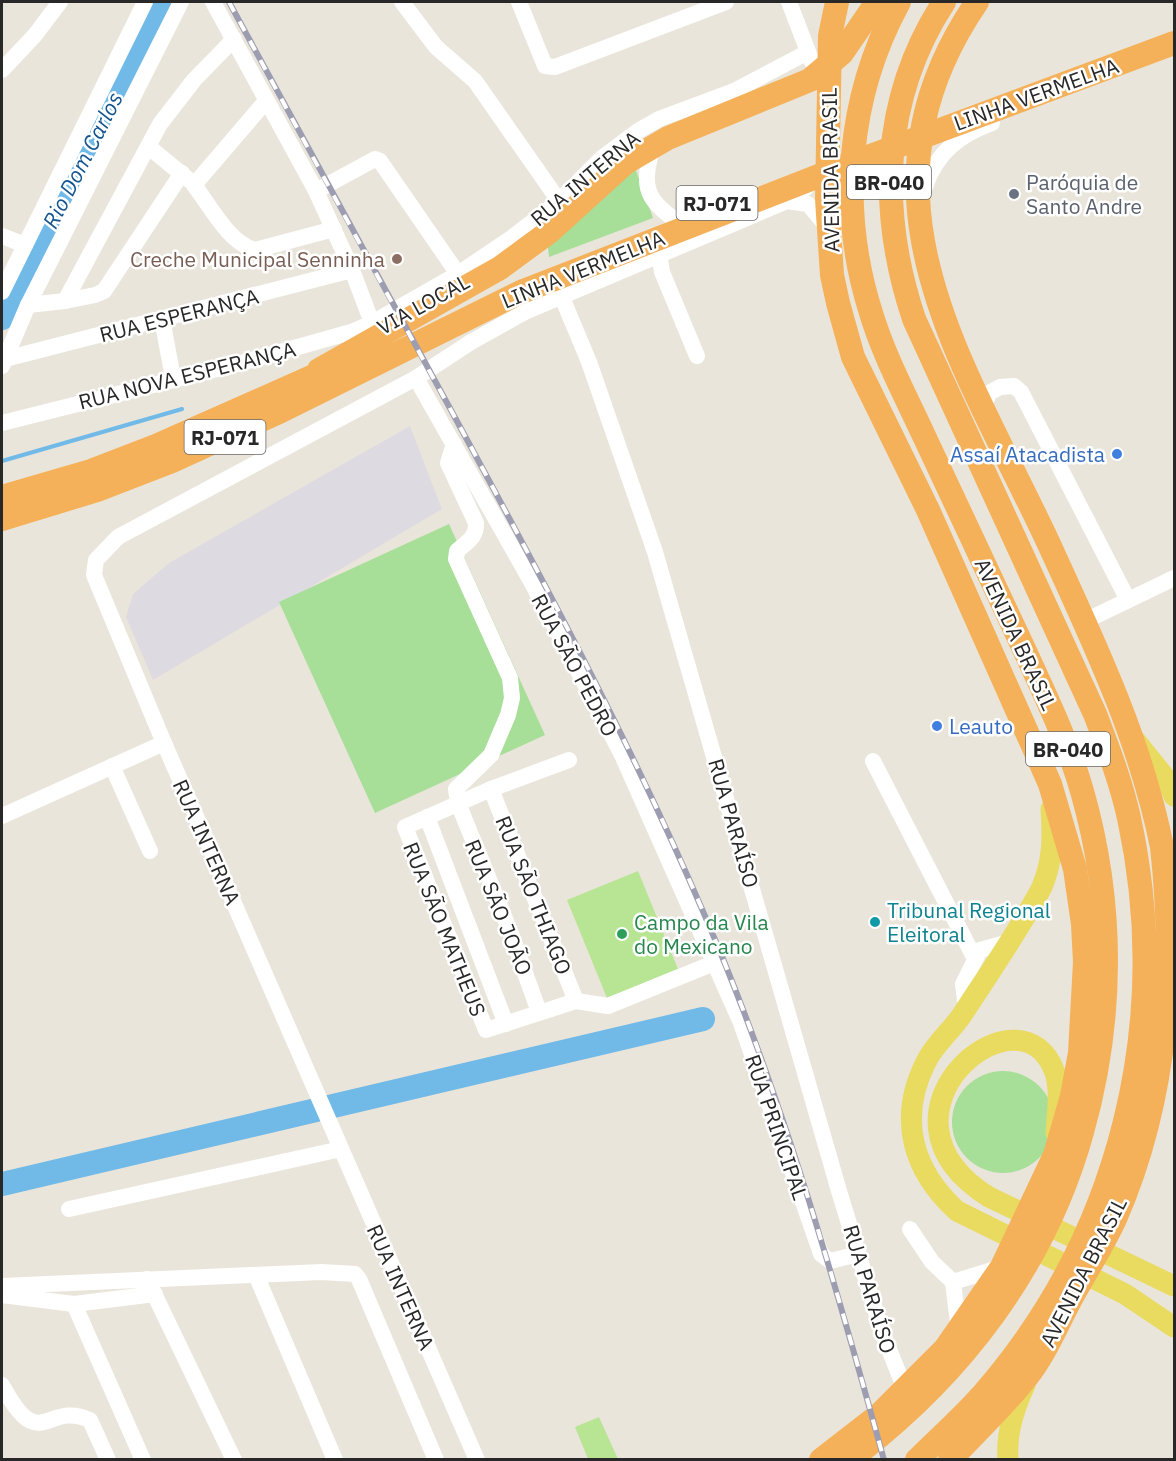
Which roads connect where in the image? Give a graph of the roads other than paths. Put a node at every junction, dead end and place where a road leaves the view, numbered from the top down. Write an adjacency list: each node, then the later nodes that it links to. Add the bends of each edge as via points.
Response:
1 (60, 2): 19 (street)
2 (145, 2): 35 (street)
3 (181, 2): 43 (street)
4 (213, 2): 15 (street)
5 (402, 2): 28 (street, via 436,47 476,81)
6 (519, 2): 7 (street, via 545,66 555,67)
7 (726, 2)
8 (789, 2): 18 (street)
9 (837, 2): 21 (highway, AVENIDA BRASIL, via 830,36)
10 (877, 2): 50 (highway, via 842,53 810,80 646,149 493,273)
11 (899, 2): 37 (highway, AVENIDA BRASIL / BR-040, via 866,82 854,142 851,207)
12 (945, 2): 85 (highway, AVENIDA BRASIL / BR-040, via 925,36 900,108 889,176 896,259 914,319 1095,714 1129,817 1146,943 1144,1018 1129,1110)
13 (977, 2): 30 (highway, AVENIDA BRASIL, via 946,56 928,108 919,159)
14 (1174, 32): 50 (highway, LINHA VERMELHA / RJ-071, via 569,260)
15 (234, 39): 20 (street); 23 (street, via 176,101)
16 (1174, 43): 57 (highway, LINHA VERMELHA / RJ-071, via 521,292 172,461 97,490)
17 (1174, 51): 30 (street, via 974,130 948,148 931,168)
18 (811, 58): 21 (street); 22 (street, RUA INTERNA)
19 (2, 70)
20 (266, 100): 26 (street); 27 (street)
21 (829, 100): 24 (highway, AVENIDA BRASIL)
22 (658, 128): 28 (street, RUA INTERNA, via 638,131 602,158); 34 (street, via 645,170 647,189 658,206); 54 (street, VIA LOCAL, via 522,244 460,286 230,407 136,448)
23 (149, 147): 25 (street); 42 (street)
24 (827, 154): 29 (street, RUA INTERNA, via 810,183); 31 (highway, AVENIDA BRASIL)
25 (182, 173): 26 (street); 42 (street, via 104,291)
26 (194, 185): 32 (street, via 234,237 255,250)
27 (316, 191): 32 (street); 39 (street, via 375,159 380,161)
28 (559, 201): 39 (street, RUA INTERNA)
29 (787, 201): 31 (street, via 808,204); 34 (street, RUA INTERNA)
30 (918, 211): 51 (highway, AVENIDA BRASIL, via 933,290)
31 (828, 228): 56 (highway, AVENIDA BRASIL, via 836,294 853,357)
32 (334, 229): 38 (street)
33 (2, 236): 35 (street)
34 (698, 238): 36 (street, RUA INTERNA)
35 (25, 245): 40 (street)
36 (659, 254): 41 (street, RUA INTERNA); 46 (street, via 662,272)
37 (857, 261): 56 (highway, via 870,351 932,495); 110 (highway, AVENIDA BRASIL / BR-040, via 878,335 1069,752 1100,871 1107,956 1101,1045 1091,1100 1076,1153 1044,1232 1023,1272 978,1338 922,1399)
38 (352, 270): 44 (street, RUA ESPERANÇA); 45 (street)
39 (458, 274): 45 (street, RUA INTERNA)
40 (2, 292)
41 (561, 295): 49 (street, RUA INTERNA, via 471,342); 88 (street, RUA PARAÍSO, via 589,362 656,552)
42 (65, 301): 43 (street)
43 (28, 305): 47 (street)
44 (162, 319): 47 (street, RUA ESPERANÇA); 48 (street)
45 (372, 323): 48 (street, RUA NOVA ESPERANÇA, via 304,346)
46 (697, 356)
47 (3, 363)
48 (173, 378): 52 (street, RUA NOVA ESPERANÇA)
49 (416, 378): 53 (street, RUA SÃO PEDRO); 61 (street, RUA INTERNA, via 118,537 96,560 94,574)
50 (269, 398): 55 (highway, LINHA VERMELHA / RJ-071, via 91,471)
51 (983, 410): 59 (street, via 989,393 1000,387 1014,386 1022,392); 60 (highway, AVENIDA BRASIL)
52 (2, 423)
53 (454, 444): 69 (street, via 448,463 477,529 457,551 456,559 510,678 512,698 491,755 456,789); 75 (street, RUA SÃO PEDRO, via 618,748)
54 (2, 490)
55 (2, 497)
56 (928, 510): 66 (highway, AVENIDA BRASIL)
57 (2, 519)
58 (1174, 578): 59 (street)
59 (1128, 600): 60 (street)
60 (1083, 622): 62 (highway, AVENIDA BRASIL)
61 (164, 743): 65 (street); 83 (street, RUA INTERNA)
62 (1133, 744): 68 (main road, via 1168,781); 76 (highway, AVENIDA BRASIL, via 1151,803 1169,887); 85 (highway, via 1159,904 1161,990 1156,1031 1138,1103)
63 (569, 760): 67 (street)
64 (873, 761): 74 (street)
65 (112, 766): 70 (street); 72 (street)
66 (1050, 784): 73 (main road, via 1051,864 1033,904); 84 (highway, AVENIDA BRASIL, via 1075,869 1085,962 1080,1053)
67 (491, 789): 69 (street); 77 (street, RUA SÃO THIAGO)
68 (1174, 796)
69 (458, 803): 71 (street); 79 (street, RUA SÃO JOÃO)
70 (2, 816)
71 (427, 817): 80 (street); 80 (street, RUA SÃO MATHEUS, via 405,827 486,1030)
72 (150, 851)
73 (1009, 942): 74 (street, via 982,948); 78 (main road)
74 (975, 959): 78 (street, via 963,984)
75 (714, 963): 77 (street, via 608,1006); 88 (street, RUA PRINCIPAL, via 741,1023 821,1254 834,1261)
76 (1174, 982): 100 (highway, AVENIDA BRASIL, via 1167,1053 1130,1179 1114,1221)
77 (576, 1001): 79 (street)
78 (966, 1008): 81 (main road)
79 (539, 1012): 80 (street)
80 (506, 1023)
81 (954, 1026): 82 (main road); 98 (main road, via 926,1061 916,1090 912,1128 925,1175 937,1193 978,1223 1125,1294)
82 (972, 1055): 84 (main road, via 1001,1041 1027,1044 1041,1051 1049,1061 1058,1088); 94 (main road, via 946,1085 939,1106 939,1128 954,1167 969,1184 989,1197)
83 (341, 1149): 86 (street); 108 (street, RUA INTERNA)
84 (1055, 1155): 89 (highway, AVENIDA BRASIL)
85 (1102, 1195): 111 (highway, AVENIDA BRASIL / BR-040, via 1065,1275 1014,1355 984,1394)
86 (69, 1209)
87 (910, 1229): 92 (street, via 932,1262)
88 (859, 1254): 102 (street, RUA PARAÍSO, via 885,1340)
89 (1002, 1268): 92 (street); 99 (highway, AVENIDA BRASIL)
90 (256, 1275): 91 (street); 106 (street); 107 (street, via 355,1274)
91 (147, 1279): 93 (street); 95 (street)
92 (954, 1282): 99 (street)
93 (2, 1286)
94 (1174, 1286)
95 (155, 1294): 97 (street); 105 (street)
96 (2, 1295): 97 (street)
97 (74, 1304): 104 (street)
98 (1174, 1327)
99 (959, 1331): 102 (highway, AVENIDA BRASIL)
100 (1029, 1376): 112 (highway, AVENIDA BRASIL); 113 (main road, via 1014,1409)
101 (2, 1385): 103 (street, via 23,1419 33,1423 74,1415 90,1420)
102 (905, 1389): 109 (highway, AVENIDA BRASIL)
103 (108, 1460)
104 (143, 1460)
105 (234, 1460)
106 (335, 1460)
107 (436, 1460)
108 (477, 1460)
109 (821, 1460)
110 (849, 1460)
111 (917, 1460)
112 (950, 1460)
113 (1008, 1460)

